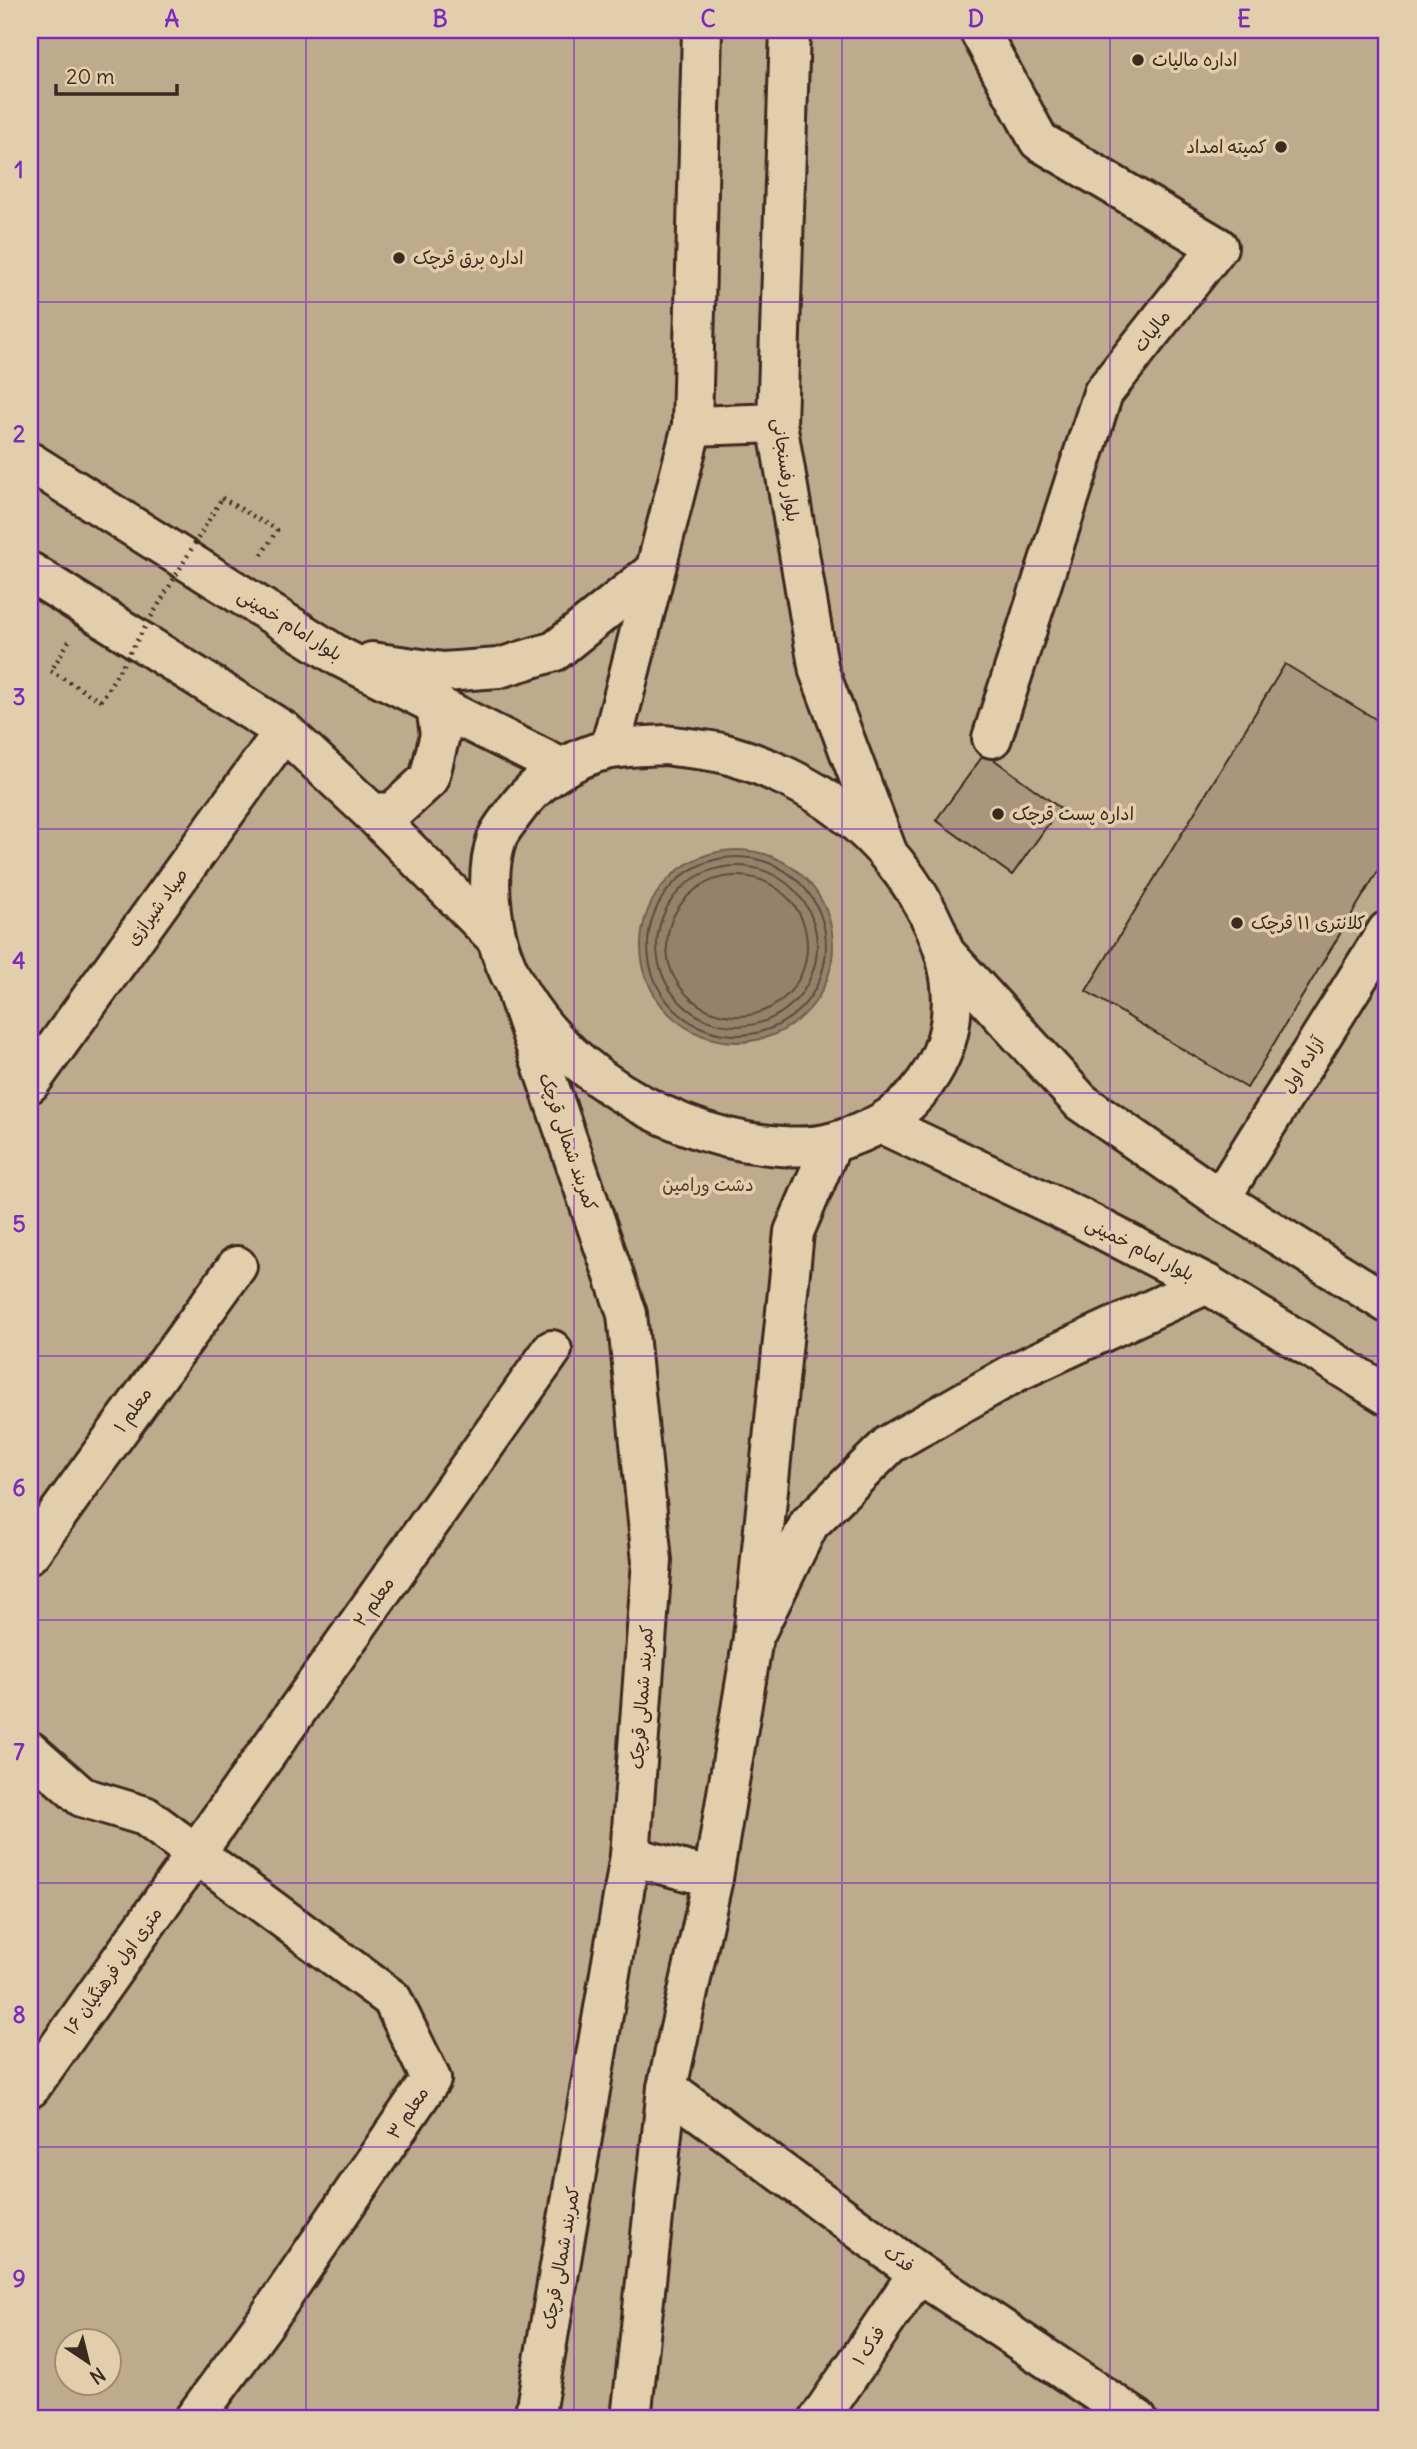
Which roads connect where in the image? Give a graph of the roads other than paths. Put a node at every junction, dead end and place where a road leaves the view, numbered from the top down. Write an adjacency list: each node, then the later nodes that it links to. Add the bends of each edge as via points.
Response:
1 (702, 30): 5 (main road)
2 (790, 30): 4 (main road, بلوار رفسنجانی)
3 (979, 30): 12 (main road, مالیات, via 1039,141 1218,247 1103,393)
4 (777, 423): 5 (main road); 16 (main road, بلوار رفسنجانی, via 819,671)
5 (692, 426): 8 (main road)
6 (30, 463): 9 (main road, بلوار امام خمینی)
7 (30, 572): 11 (main road)
8 (653, 572): 9 (main road, via 555,651 499,668 443,672); 13 (main road)
9 (340, 657): 10 (main road, بلوار امام خمینی)
10 (436, 706): 14 (main road, بلوار امام خمینی); 15 (main road, via 440,735 429,779 393,812)
11 (284, 731): 15 (main road); 21 (main road, صیاد شیرازی)
12 (992, 738)
13 (610, 749): 14 (main road); 16 (main road, via 665,745 725,754 786,777 841,810)
14 (562, 768): 18 (main road, via 523,798 498,837 489,885)
15 (372, 813): 18 (main road)
16 (888, 854): 19 (main road, via 926,904)
17 (1387, 931): 24 (main road, آزاده اول)
18 (495, 937): 20 (main road)
19 (946, 954): 22 (main road, via 953,1006 944,1053 919,1094); 24 (main road, via 1082,1102)
20 (515, 987): 23 (main road, via 553,1037 600,1081 656,1114 716,1136 777,1147); 34 (main road, کمربند شمالی قرچک, via 627,1314 652,1561)
21 (30, 1083)
22 (882, 1124): 23 (main road); 26 (main road, بلوار امام خمینی, via 1069,1212)
23 (832, 1143): 31 (main road, via 794,1231)
24 (1220, 1199): 27 (main road)
25 (237, 1266): 30 (main road, معلم ۱)
26 (1207, 1284): 29 (main road, بلوار امام خمینی); 31 (main road, via 1016,1372 890,1444 808,1524)
27 (1387, 1303)
28 (552, 1350): 33 (main road, معلم ۲)
29 (1387, 1395)
30 (30, 1553)
31 (753, 1638): 35 (main road)
32 (30, 1751): 33 (main road, via 82,1797 145,1816)
33 (196, 1855): 36 (main road, ۱۶ متری اول فرهنگیان); 39 (main road, معلم ۳, via 392,1999 431,2080)
34 (630, 1856): 35 (main road); 40 (main road, کمربند شمالی قرچک)
35 (713, 1878): 37 (main road)
36 (30, 2088)
37 (667, 2088): 38 (main road, فدک); 41 (main road)
38 (918, 2273): 42 (main road, فدک ۱); 43 (main road, فدک)
39 (194, 2419)
40 (534, 2419)
41 (631, 2419)
42 (820, 2419)
43 (1137, 2419)

